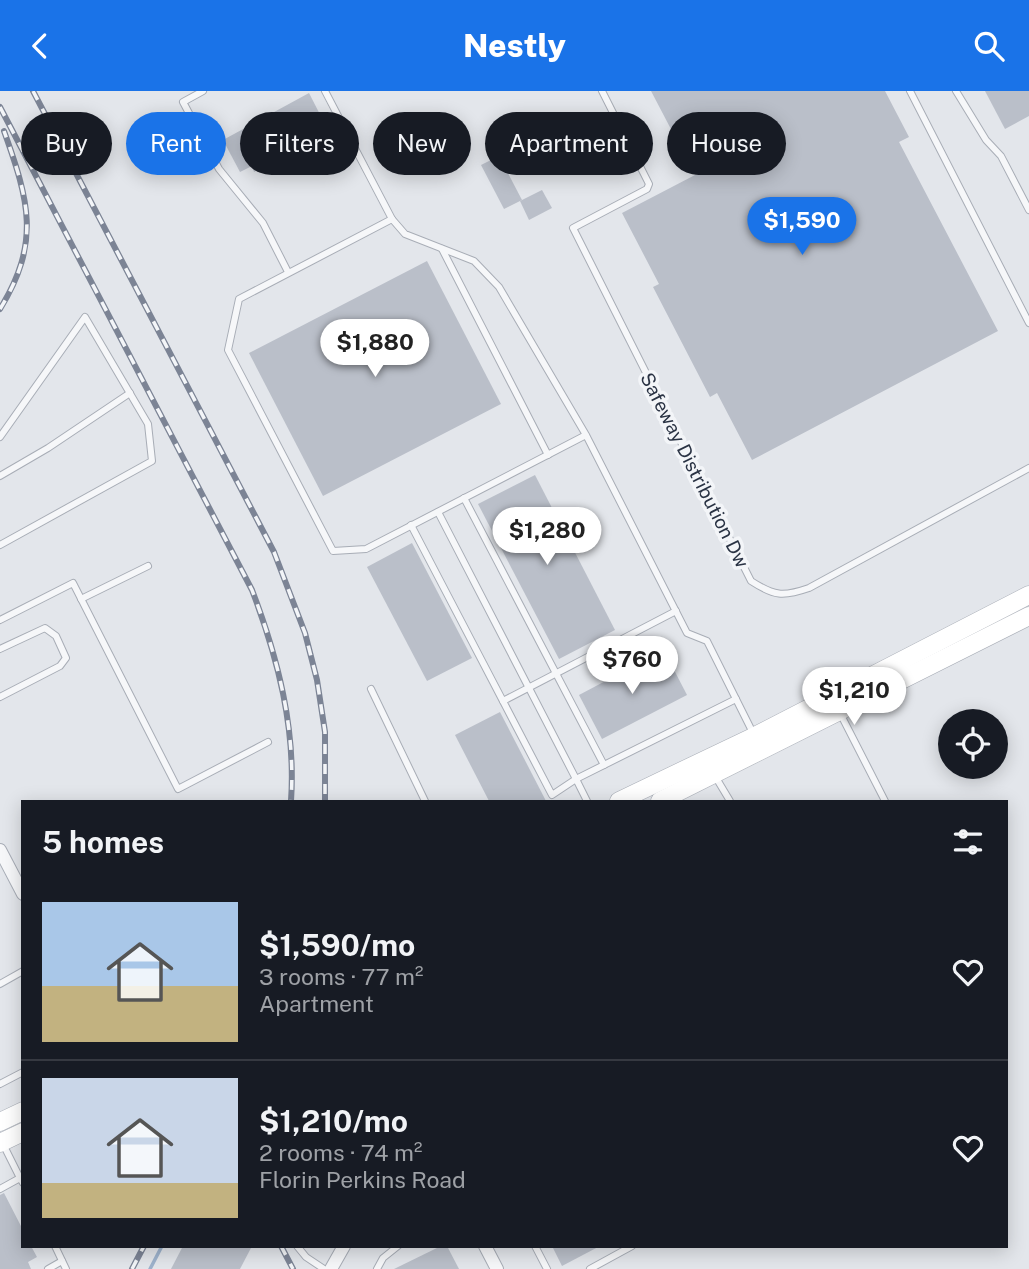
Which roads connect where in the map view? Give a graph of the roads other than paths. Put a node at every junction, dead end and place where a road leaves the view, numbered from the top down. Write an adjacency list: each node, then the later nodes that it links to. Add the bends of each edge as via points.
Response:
1 (203, 91): 9 (lane, via 183,101 219,169 263,223)
2 (325, 91): 7 (lane)
3 (602, 91): 15 (lane, Safeway Distribution Dw, via 649,184 573,228 751,581 768,593 789,595 809,588)
4 (909, 91): 10 (lane)
5 (956, 91): 6 (lane, via 1001,156)
6 (1029, 210)
7 (392, 219): 8 (lane, via 405,234); 9 (lane)
8 (442, 249): 12 (lane, via 467,257 491,277); 14 (lane)
9 (288, 272): 19 (lane, via 239,299 228,350 333,551 366,549)
10 (1029, 323)
11 (130, 393): 13 (lane, via 85,317); 16 (lane); 20 (lane, via 148,424 152,461)
12 (586, 435): 14 (lane); 24 (lane)
13 (0, 437)
14 (548, 455): 17 (lane)
15 (1029, 468)
16 (0, 476)
17 (464, 498): 18 (lane); 28 (lane)
18 (438, 512): 19 (lane); 29 (lane)
19 (411, 526): 33 (lane)
20 (0, 545)
21 (148, 566): 23 (lane)
22 (1029, 595): 36 (main road)
23 (81, 599): 26 (lane, via 73,583); 35 (lane, via 178,789)
24 (676, 611): 28 (lane); 32 (lane, via 687,633 707,641)
25 (1029, 616): 34 (main road)
26 (0, 620)
27 (0, 649): 31 (lane, via 45,628 56,635 66,656 60,666)
28 (556, 673): 29 (lane); 37 (lane)
29 (529, 687): 33 (lane); 39 (lane)
30 (370, 689): 40 (lane)
31 (0, 697)
32 (736, 699): 36 (lane); 37 (lane)
33 (503, 701): 39 (lane, via 552,795)
34 (840, 713): 36 (main road); 45 (lane)
35 (268, 742)
36 (759, 743): 38 (main road); 42 (main road)
37 (604, 765): 39 (lane)
38 (715, 776): 43 (main road); 44 (lane)
39 (576, 779): 41 (lane)
40 (425, 800)
41 (586, 800)
42 (621, 800)
43 (662, 800)
44 (729, 800)
45 (885, 800)
46 (0, 850): 47 (street)
47 (21, 890)
48 (21, 972): 49 (lane)
49 (0, 983)
50 (21, 1073): 51 (lane)
51 (0, 1084)
52 (21, 1112): 53 (main road)
53 (0, 1122)
54 (21, 1133): 55 (main road)
55 (1, 1143): 56 (lane)
56 (21, 1177)
57 (21, 1179): 58 (lane)
58 (0, 1189)
59 (56, 1248): 66 (lane)
60 (299, 1248): 69 (lane)
61 (343, 1248): 70 (street)
62 (396, 1248): 71 (lane)
63 (486, 1248): 72 (street)
64 (537, 1248): 73 (lane)
65 (628, 1248): 74 (lane)
66 (62, 1261): 67 (lane); 68 (lane)
67 (48, 1269)
68 (66, 1269)
69 (324, 1269)
70 (332, 1269)
71 (377, 1269)
72 (497, 1269)
73 (547, 1269)
74 (590, 1269)

